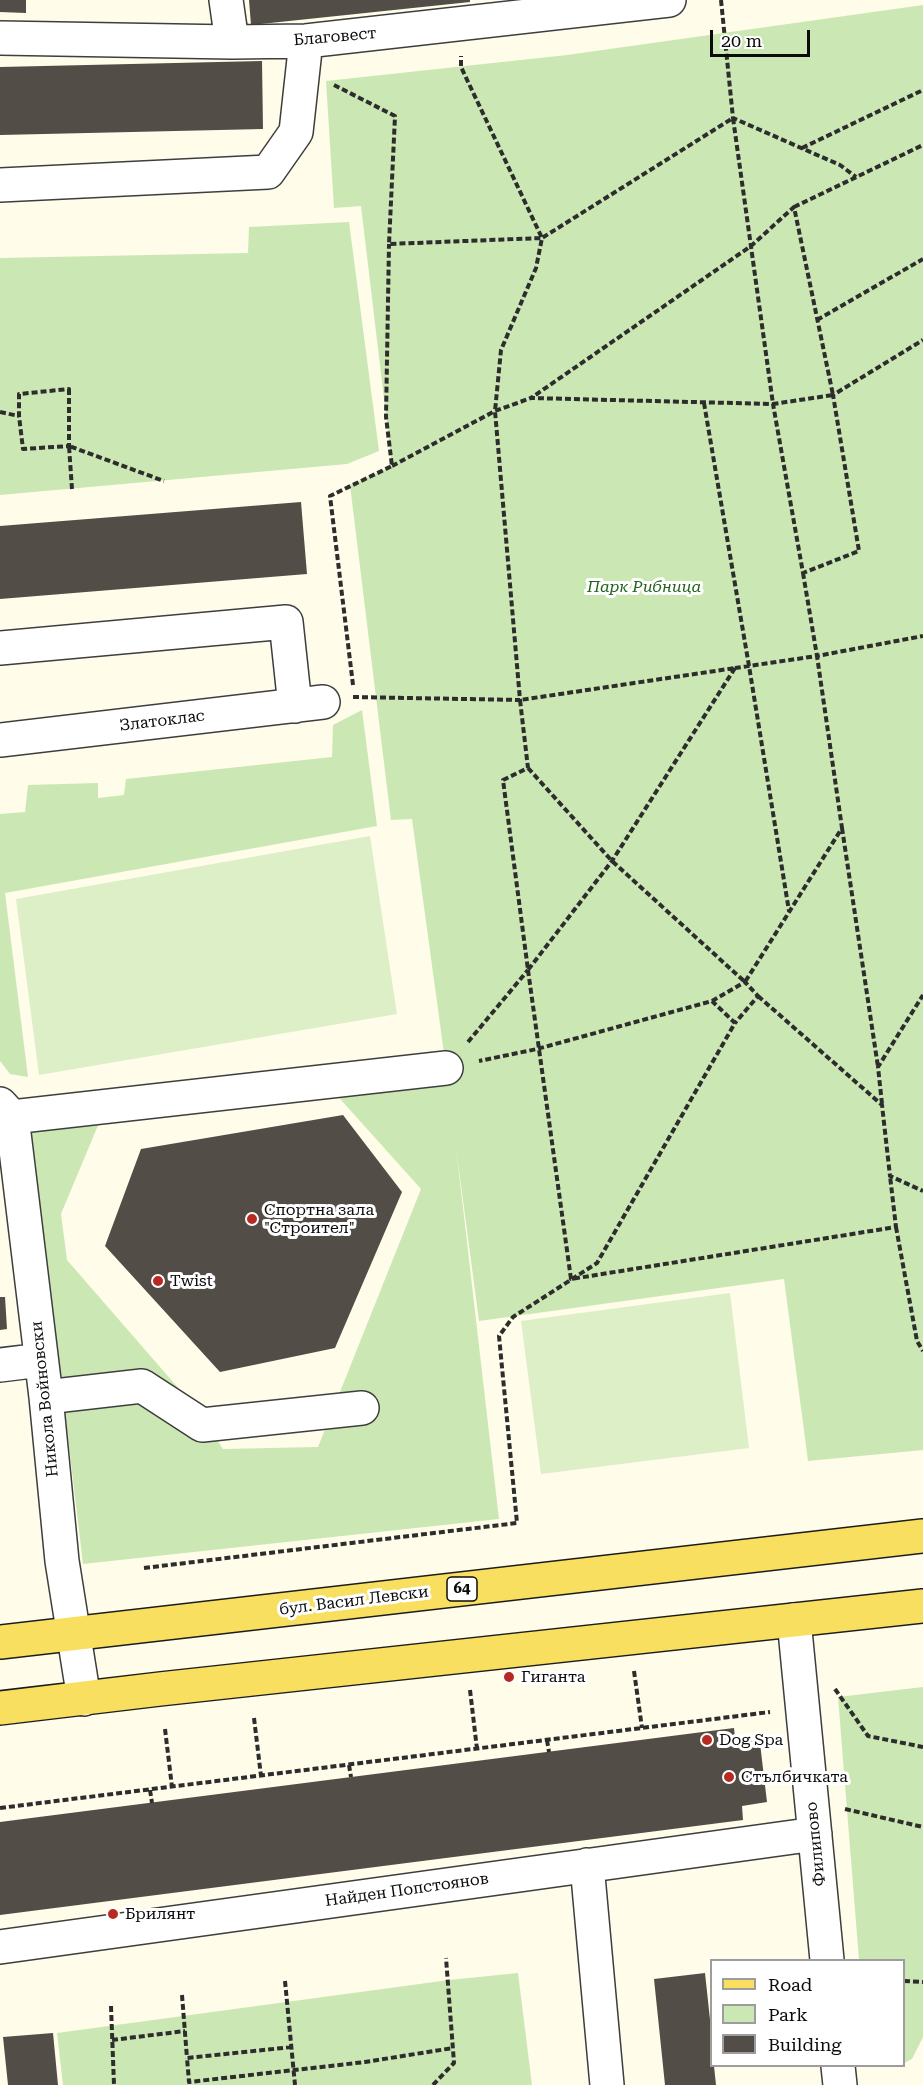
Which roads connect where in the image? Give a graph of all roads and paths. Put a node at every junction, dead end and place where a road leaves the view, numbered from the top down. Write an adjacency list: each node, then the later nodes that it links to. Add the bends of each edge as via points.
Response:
1 (226, 0): 7 (street)
2 (669, 0): 4 (street, Благовест)
3 (721, 0): 10 (path)
4 (529, 8): 5 (street, Благовест)
5 (459, 24): 8 (street, Благовест); 16 (path, via 462,67)
6 (0, 38): 7 (street, Благовест)
7 (232, 42): 8 (street, Благовест)
8 (304, 57): 14 (street, via 296,132 268,172); 17 (path, via 326,81 396,116)
9 (923, 90): 12 (path)
10 (733, 118): 12 (path); 16 (path); 18 (path)
11 (923, 145): 13 (path)
12 (801, 148): 13 (path, via 840,165)
13 (856, 177): 15 (path)
14 (0, 185)
15 (794, 207): 18 (path); 20 (path)
16 (542, 238): 17 (path); 26 (path, via 536,268 501,350)
17 (389, 244): 30 (path, via 386,417)
18 (751, 246): 23 (path); 25 (path)
19 (923, 259): 20 (path)
20 (817, 320): 22 (path)
21 (923, 340): 22 (path)
22 (833, 394): 25 (path); 33 (path, via 859,551)
23 (531, 398): 24 (path); 26 (path)
24 (704, 403): 25 (path); 37 (path)
25 (773, 404): 33 (path)
26 (495, 411): 30 (path); 39 (path)
27 (0, 412): 28 (path)
28 (19, 416): 29 (path, via 23,449); 29 (path, via 19,394 69,389)
29 (69, 446): 31 (path); 32 (path)
30 (392, 466): 40 (path, via 330,496)
31 (164, 481)
32 (72, 489)
33 (803, 573): 36 (path)
34 (923, 636): 36 (path)
35 (0, 648): 40 (street, via 286,622)
36 (817, 656): 37 (path); 43 (path)
37 (749, 666): 38 (path); 45 (path)
38 (735, 668): 39 (path); 44 (path)
39 (520, 700): 40 (path); 42 (path)
40 (324, 701): 41 (street, Златоклас)
41 (0, 740)
42 (528, 768): 44 (path); 46 (path, via 503,780)
43 (842, 828): 45 (path); 53 (path)
44 (612, 861): 46 (path); 47 (path)
45 (789, 912): 47 (path)
46 (528, 970): 52 (path); 54 (path)
47 (745, 982): 49 (path); 50 (path)
48 (923, 994): 53 (path)
49 (758, 996): 51 (path); 55 (path)
50 (712, 1001): 51 (path); 52 (path)
51 (735, 1023): 60 (path, via 597,1263)
52 (537, 1049): 54 (path); 60 (path)
53 (878, 1067): 55 (path)
54 (446, 1068): 56 (street)
55 (882, 1105): 57 (path)
56 (6, 1110): 62 (street, Никола Войновски)
57 (890, 1176): 58 (path); 59 (path)
58 (923, 1191)
59 (896, 1227): 60 (path); 61 (path, via 917,1341)
60 (571, 1279): 67 (path, via 513,1317 499,1336 517,1523)
61 (923, 1351)
62 (41, 1360): 63 (street); 64 (street, Никола Войновски)
63 (0, 1365)
64 (46, 1397): 65 (street, via 142,1386 202,1425); 70 (street, Никола Войновски, via 62,1561)
65 (362, 1408)
66 (923, 1536): 70 (main road, бул. Васил Левски / 64)
67 (144, 1568)
68 (923, 1606): 69 (main road)
69 (794, 1620): 72 (street, Филипово); 75 (main road)
70 (74, 1633): 71 (main road, бул. Васил Левски / 64); 75 (street, Никола Войновски)
71 (0, 1641)
72 (799, 1664): 77 (street, Филипово); 82 (path, via 833,1686 868,1736)
73 (634, 1670): 79 (path)
74 (470, 1690): 83 (path)
75 (84, 1699): 76 (main road)
76 (0, 1708)
77 (803, 1708): 79 (path); 90 (street, Филипово)
78 (254, 1718): 86 (path)
79 (642, 1728): 81 (path)
80 (165, 1730): 88 (path)
81 (547, 1740): 83 (path); 84 (path)
82 (923, 1747)
83 (477, 1749): 85 (path)
84 (549, 1752)
85 (349, 1765): 86 (path); 87 (path)
86 (261, 1776): 88 (path)
87 (351, 1777)
88 (172, 1787): 89 (path)
89 (150, 1790): 91 (path); 92 (path)
90 (812, 1801): 93 (path); 94 (street, Филипово)
91 (152, 1803)
92 (0, 1809)
93 (923, 1827)
94 (815, 1834): 95 (street, Найден Попстоянов); 98 (street, Филипово)
95 (588, 1865): 96 (street, Найден Попстоянов); 114 (street)
96 (0, 1947)
97 (446, 1958): 107 (path)
98 (828, 1959)
99 (285, 1981): 106 (path)
100 (905, 1981): 101 (path)
101 (923, 1982)
102 (182, 1995): 104 (path)
103 (111, 2006): 105 (path)
104 (185, 2031): 105 (path); 108 (path)
105 (112, 2040): 111 (path)
106 (292, 2047): 108 (path); 110 (path)
107 (453, 2048): 110 (path); 113 (path, via 454,2063)
108 (187, 2058): 110 (path, via 189,2082)
109 (838, 2067): 115 (street)
110 (294, 2072): 112 (path)
111 (114, 2085)
112 (295, 2085)
113 (433, 2085)
114 (607, 2085)
115 (840, 2085)

